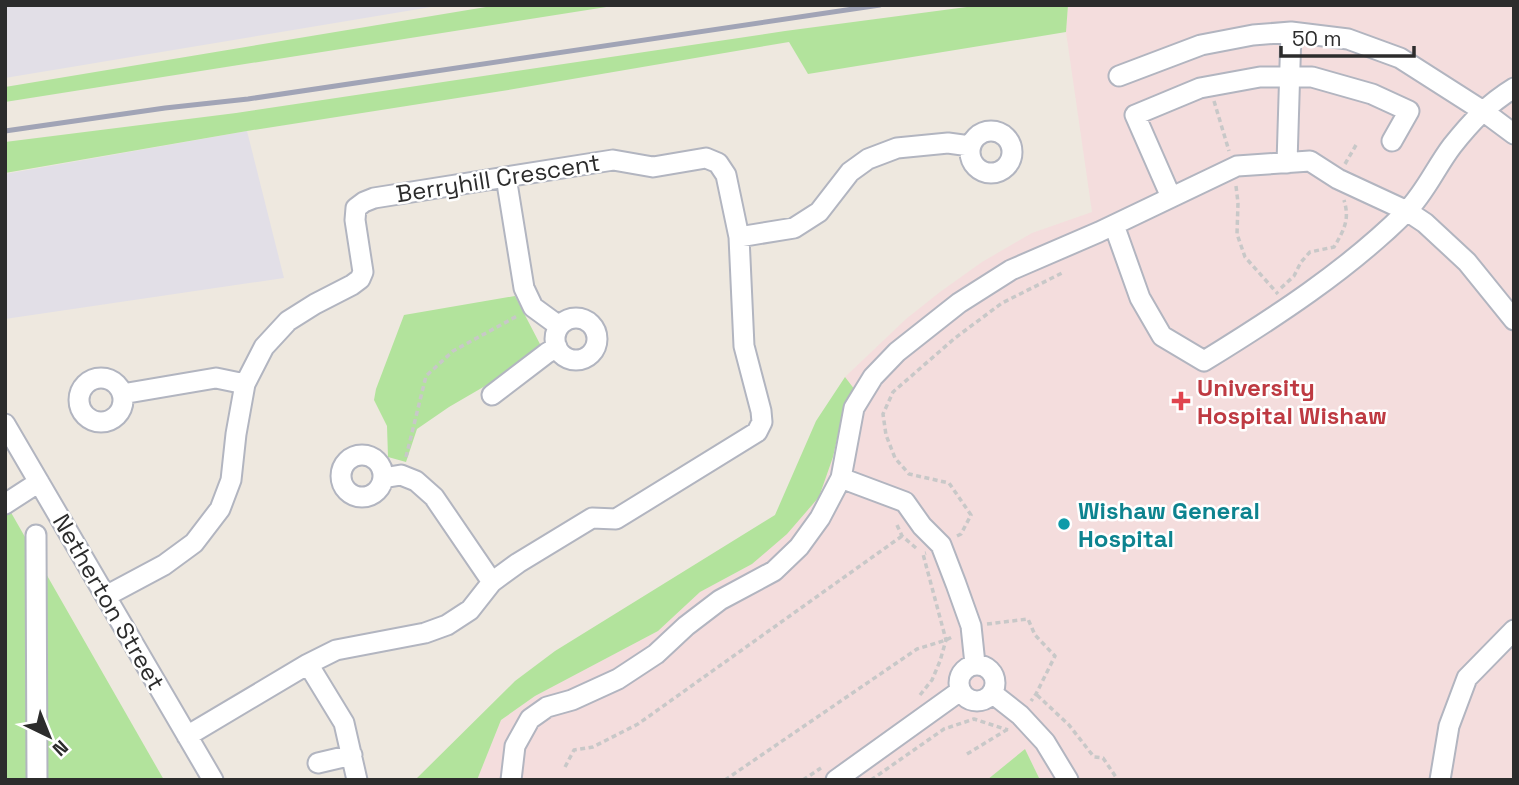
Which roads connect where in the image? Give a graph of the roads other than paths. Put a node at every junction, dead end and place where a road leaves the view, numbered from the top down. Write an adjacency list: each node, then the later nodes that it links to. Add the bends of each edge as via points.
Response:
1 (1291, 32): 2 (street, via 1201,45); 3 (street); 5 (street, via 1348,39 1401,58)
2 (1119, 76)
3 (1289, 77): 7 (street, via 1324,80 1409,111); 9 (street); 11 (street, via 1260,77 1200,88 1135,115)
4 (1514, 88): 5 (street)
5 (1483, 111): 6 (street); 12 (street)
6 (1514, 134)
7 (1392, 141)
8 (971, 146): 14 (street, via 948,143 897,148 868,159 850,172 819,212 794,228)
9 (1287, 163): 11 (street, via 1237,166); 12 (street, via 1310,161)
10 (506, 177): 14 (street, Berryhill Crescent, via 612,159 653,167 706,158 718,163 726,175); 16 (street, via 524,288 533,307); 18 (street, Berryhill Crescent, via 374,198 356,208 364,267 360,279 288,321 264,347)
11 (1171, 197): 13 (street)
12 (1407, 211): 13 (street, via 1336,274 1204,361 1162,336 1140,298); 15 (street, via 1467,261)
13 (1114, 225): 23 (street, via 1011,270 959,303 897,352 873,377 854,408)
14 (739, 237): 27 (street, Berryhill Crescent, via 744,346 761,411 757,432 616,519 592,518)
15 (1514, 320)
16 (559, 326): 17 (street); 17 (street, via 570,319 584,320 594,328 597,342 591,354 579,360 566,357)
17 (557, 347): 20 (street)
18 (245, 384): 19 (street, via 216,378); 28 (street, Berryhill Crescent, via 231,480 220,509 194,542 164,565)
19 (122, 394)
20 (492, 395)
21 (5, 424): 24 (street, Netherton Street)
22 (392, 476): 27 (street, via 416,481 434,497)
23 (841, 478): 31 (street, via 905,502 941,545 971,626); 41 (street, via 799,547 774,570 720,600 656,654 618,679 547,707 530,719 515,746)
24 (39, 482): 25 (street); 28 (street, Netherton Street)
25 (5, 504)
26 (36, 535): 38 (street)
27 (492, 582): 30 (street, Berryhill Crescent, via 470,610 447,625 336,650)
28 (107, 596): 34 (street, Netherton Street)
29 (1514, 630): 43 (street, via 1467,678 1449,726)
30 (308, 664): 34 (street, Berryhill Crescent); 35 (street, via 344,723)
31 (975, 664): 32 (street, via 960,675); 33 (street, via 992,671)
32 (960, 691): 33 (street, via 975,701); 37 (street)
33 (992, 693): 42 (street, via 1014,722 1045,742)
34 (187, 736): 39 (street, Netherton Street)
35 (352, 755): 36 (street); 40 (street)
36 (318, 763)
37 (831, 772)
38 (37, 780)
39 (214, 780)
40 (357, 780)
41 (511, 780)
42 (1068, 780)
43 (1440, 780)

